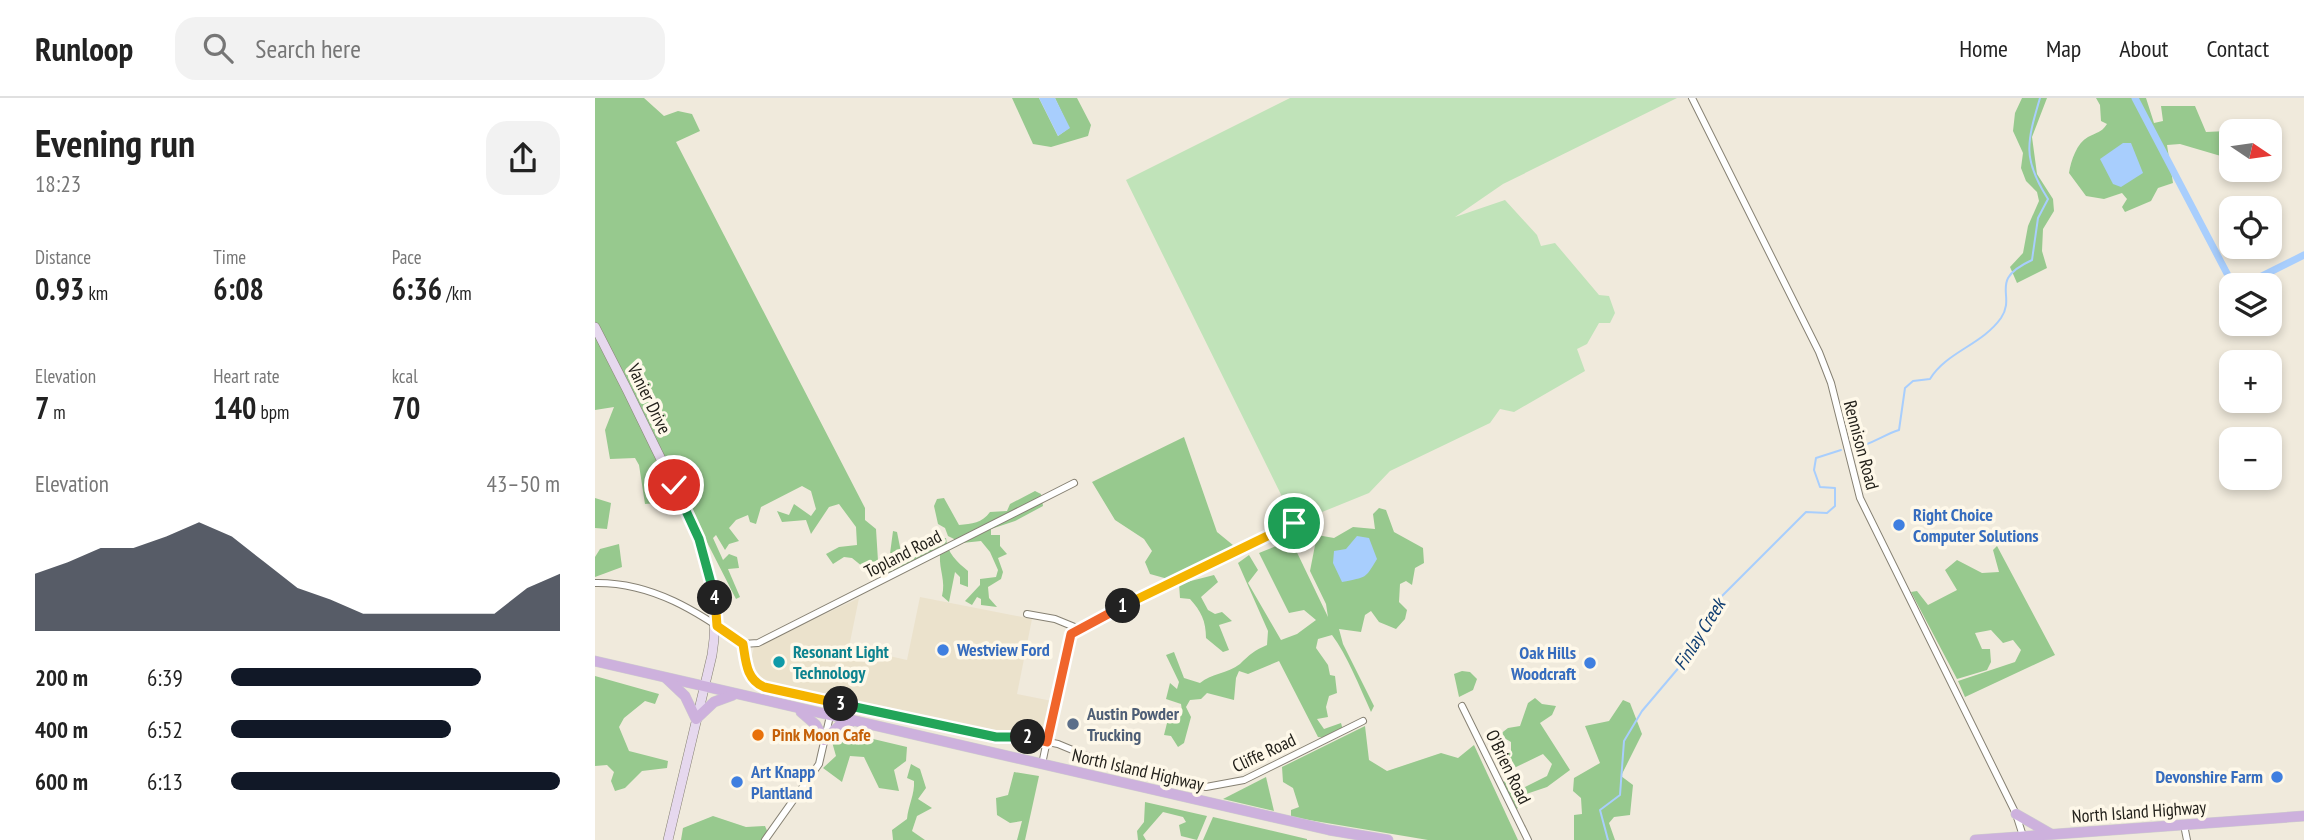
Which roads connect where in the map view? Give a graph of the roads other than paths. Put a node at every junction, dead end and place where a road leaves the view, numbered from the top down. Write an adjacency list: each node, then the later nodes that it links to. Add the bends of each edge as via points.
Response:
1 (1692, 98): 23 (street, Rennison Road, via 1819,352 1860,498)
2 (595, 327): 7 (street, Vanier Drive, via 699,539 715,598)
3 (1074, 483): 9 (street, Topland Road, via 758,643)
4 (1294, 523): 8 (street)
5 (595, 583): 7 (street, via 628,584 661,594)
6 (1027, 614): 8 (street)
7 (717, 626): 9 (street); 12 (street, Vanier Drive)
8 (1077, 628): 21 (street, via 1068,640)
9 (743, 644): 21 (street, Cliffe Road, via 749,675 764,687 996,737)
10 (595, 661): 11 (main road, North Island Highway)
11 (666, 678): 12 (main road, North Island Highway); 17 (main road, via 685,696)
12 (704, 687): 13 (main road, North Island Highway); 17 (street, Vanier Drive)
13 (734, 694): 15 (main road, North Island Highway); 17 (main road, via 714,702)
14 (1462, 706): 34 (street, O'Brien Road)
15 (799, 709): 16 (main road, North Island Highway); 20 (main road)
16 (830, 716): 19 (main road, North Island Highway); 20 (street)
17 (696, 719): 30 (street, Vanier Drive)
18 (1363, 721): 21 (street, Cliffe Road, via 1244,780 1206,787 1111,766)
19 (851, 722): 20 (main road); 22 (main road, North Island Highway)
20 (824, 740): 31 (street, via 819,764)
21 (1047, 742): 22 (street)
22 (1042, 764): 26 (main road, North Island Highway)
23 (2016, 814): 27 (main road); 28 (street, Rennison Road)
24 (2304, 816): 25 (main road, North Island Highway)
25 (2184, 825): 27 (main road, North Island Highway); 36 (street)
26 (1329, 830): 29 (main road, North Island Highway); 32 (main road)
27 (2051, 834): 28 (main road, North Island Highway)
28 (2023, 836): 35 (main road, North Island Highway)
29 (1358, 838): 33 (main road, North Island Highway)
30 (668, 840)
31 (765, 840)
32 (1339, 840)
33 (1382, 840)
34 (1528, 840)
35 (1975, 840)
36 (2187, 840)

